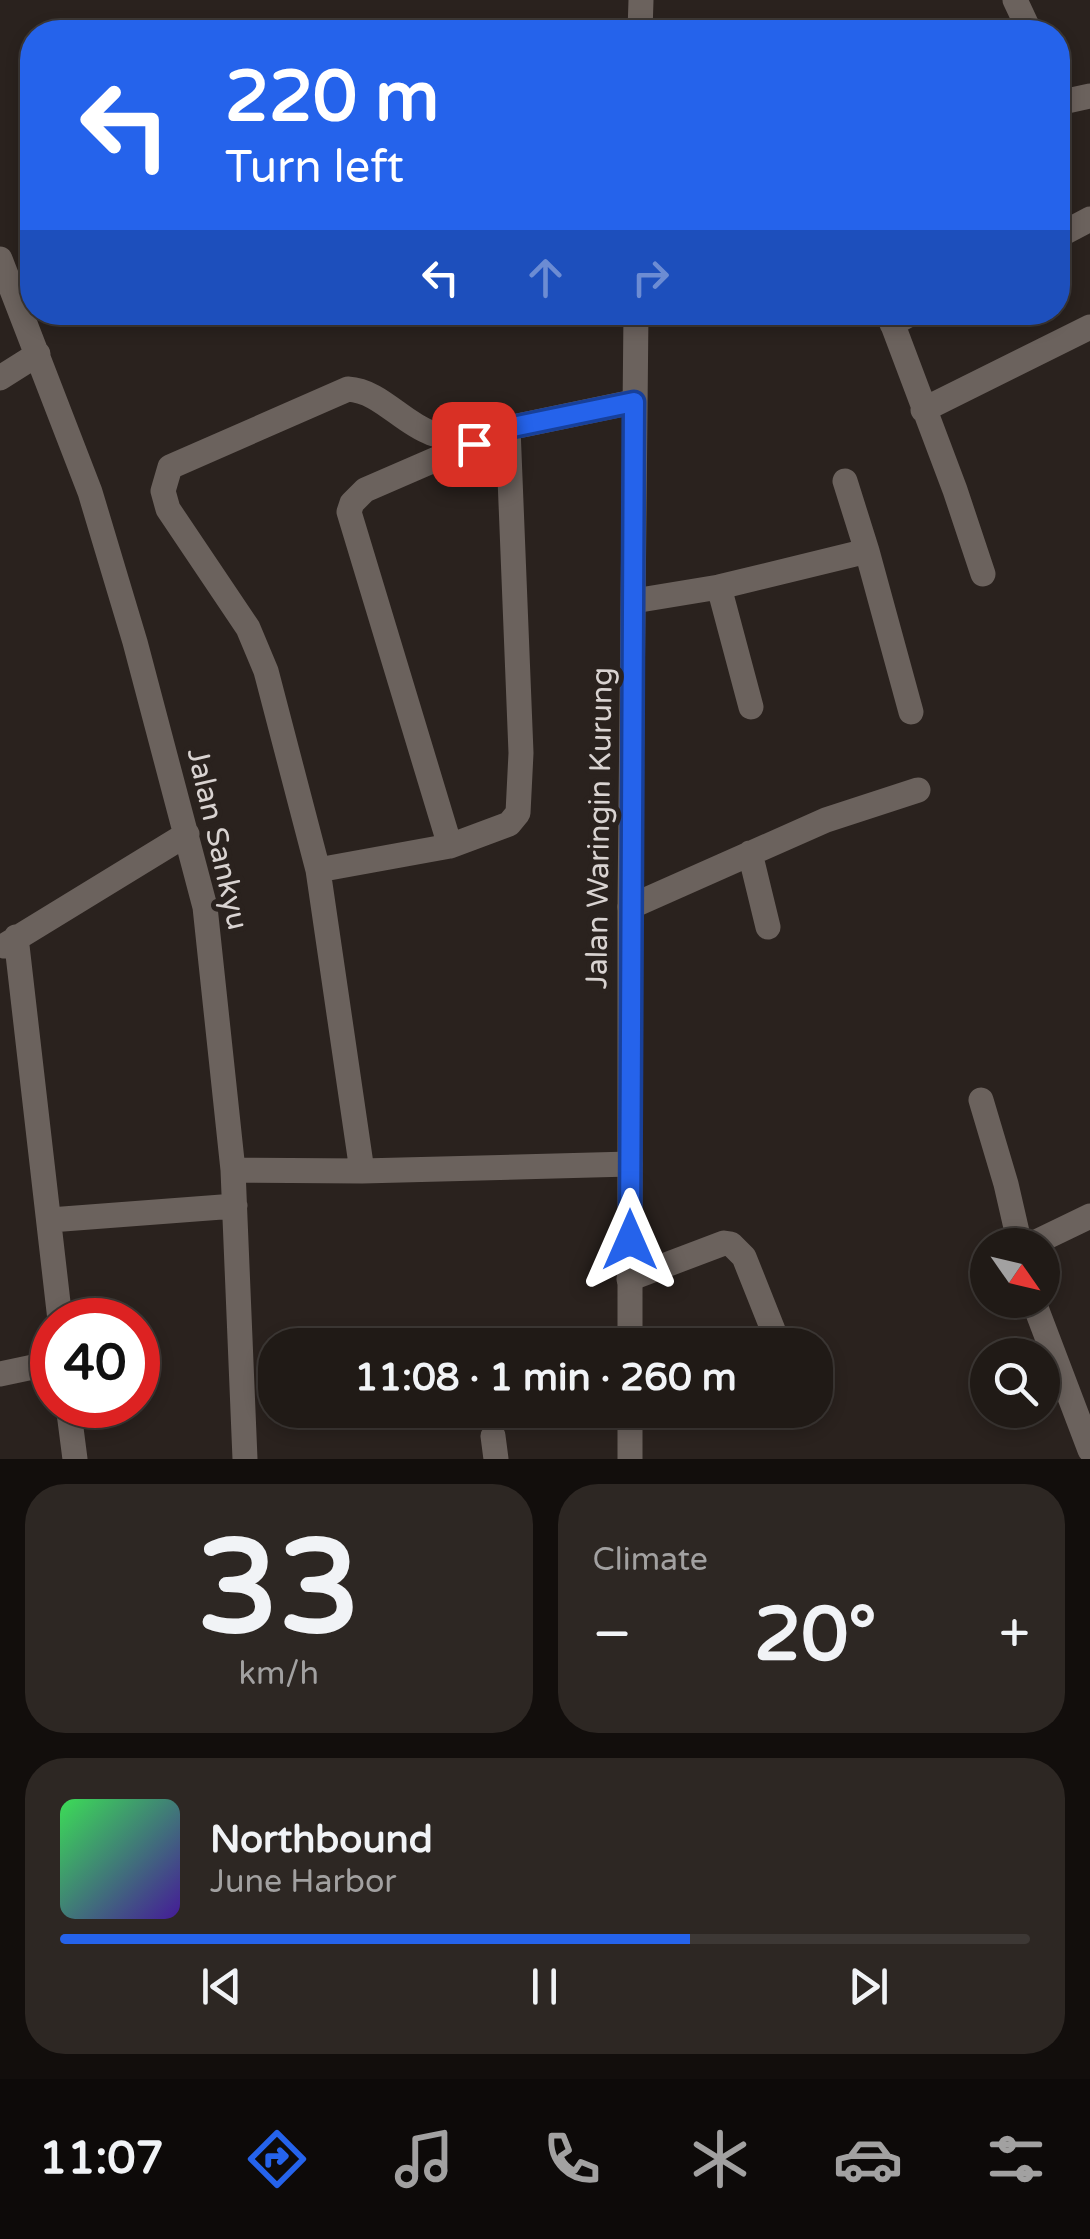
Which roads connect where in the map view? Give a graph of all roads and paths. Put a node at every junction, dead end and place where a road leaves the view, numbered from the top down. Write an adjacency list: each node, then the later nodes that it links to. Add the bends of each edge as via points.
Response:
1 (0, 259): 2 (street, Jalan Sankyu)
2 (20, 309)
3 (26, 325): 7 (street, Jalan Sankyu)
4 (636, 325): 9 (street, Jalan Waringin Kurung)
5 (900, 325): 10 (street)
6 (1090, 327): 10 (street)
7 (38, 354): 8 (street); 21 (street, Jalan Sankyu, via 90,492)
8 (0, 378)
9 (634, 402): 11 (street); 17 (street, Jalan Waringin Kurung)
10 (923, 410): 15 (street)
11 (508, 428): 12 (street); 22 (street, via 518,812 509,824)
12 (474, 444): 22 (street, via 365,490 349,512); 24 (street, via 458,434 434,434 370,394 348,389 170,467 165,476 168,509 248,628 266,671)
13 (845, 481): 14 (street)
14 (867, 551): 16 (street); 19 (street)
15 (982, 574)
16 (719, 588): 17 (street); 18 (street)
17 (634, 601): 25 (street, Jalan Waringin Kurung)
18 (751, 707)
19 (911, 712)
20 (918, 790): 23 (street)
21 (187, 834): 27 (street); 30 (street, Jalan Sankyu, via 205,907)
22 (450, 846): 24 (street)
23 (750, 853): 25 (street); 26 (street)
24 (318, 870): 31 (street)
25 (630, 908): 29 (street, Jalan Waringin Kurung)
26 (768, 927)
27 (8, 943): 34 (street)
28 (981, 1100): 35 (street)
29 (630, 1164): 31 (street); 37 (street, Jalan Waringin Kurung)
30 (233, 1170): 31 (street); 32 (street, Jalan Sankyu)
31 (362, 1171)
32 (235, 1206): 34 (street); 48 (street, Jalan Sankyu)
33 (1090, 1216): 36 (street)
34 (50, 1220): 38 (street)
35 (1015, 1228)
36 (1060, 1230)
37 (630, 1279): 40 (street, Jalan Waringin Kurung); 41 (street, via 731,1244 744,1257)
38 (58, 1298)
39 (1040, 1318): 46 (street)
40 (630, 1328)
41 (772, 1328)
42 (30, 1368): 43 (street)
43 (0, 1374)
44 (71, 1428): 47 (street)
45 (630, 1428): 49 (street)
46 (1090, 1450)
47 (75, 1459)
48 (245, 1459)
49 (630, 1459)

